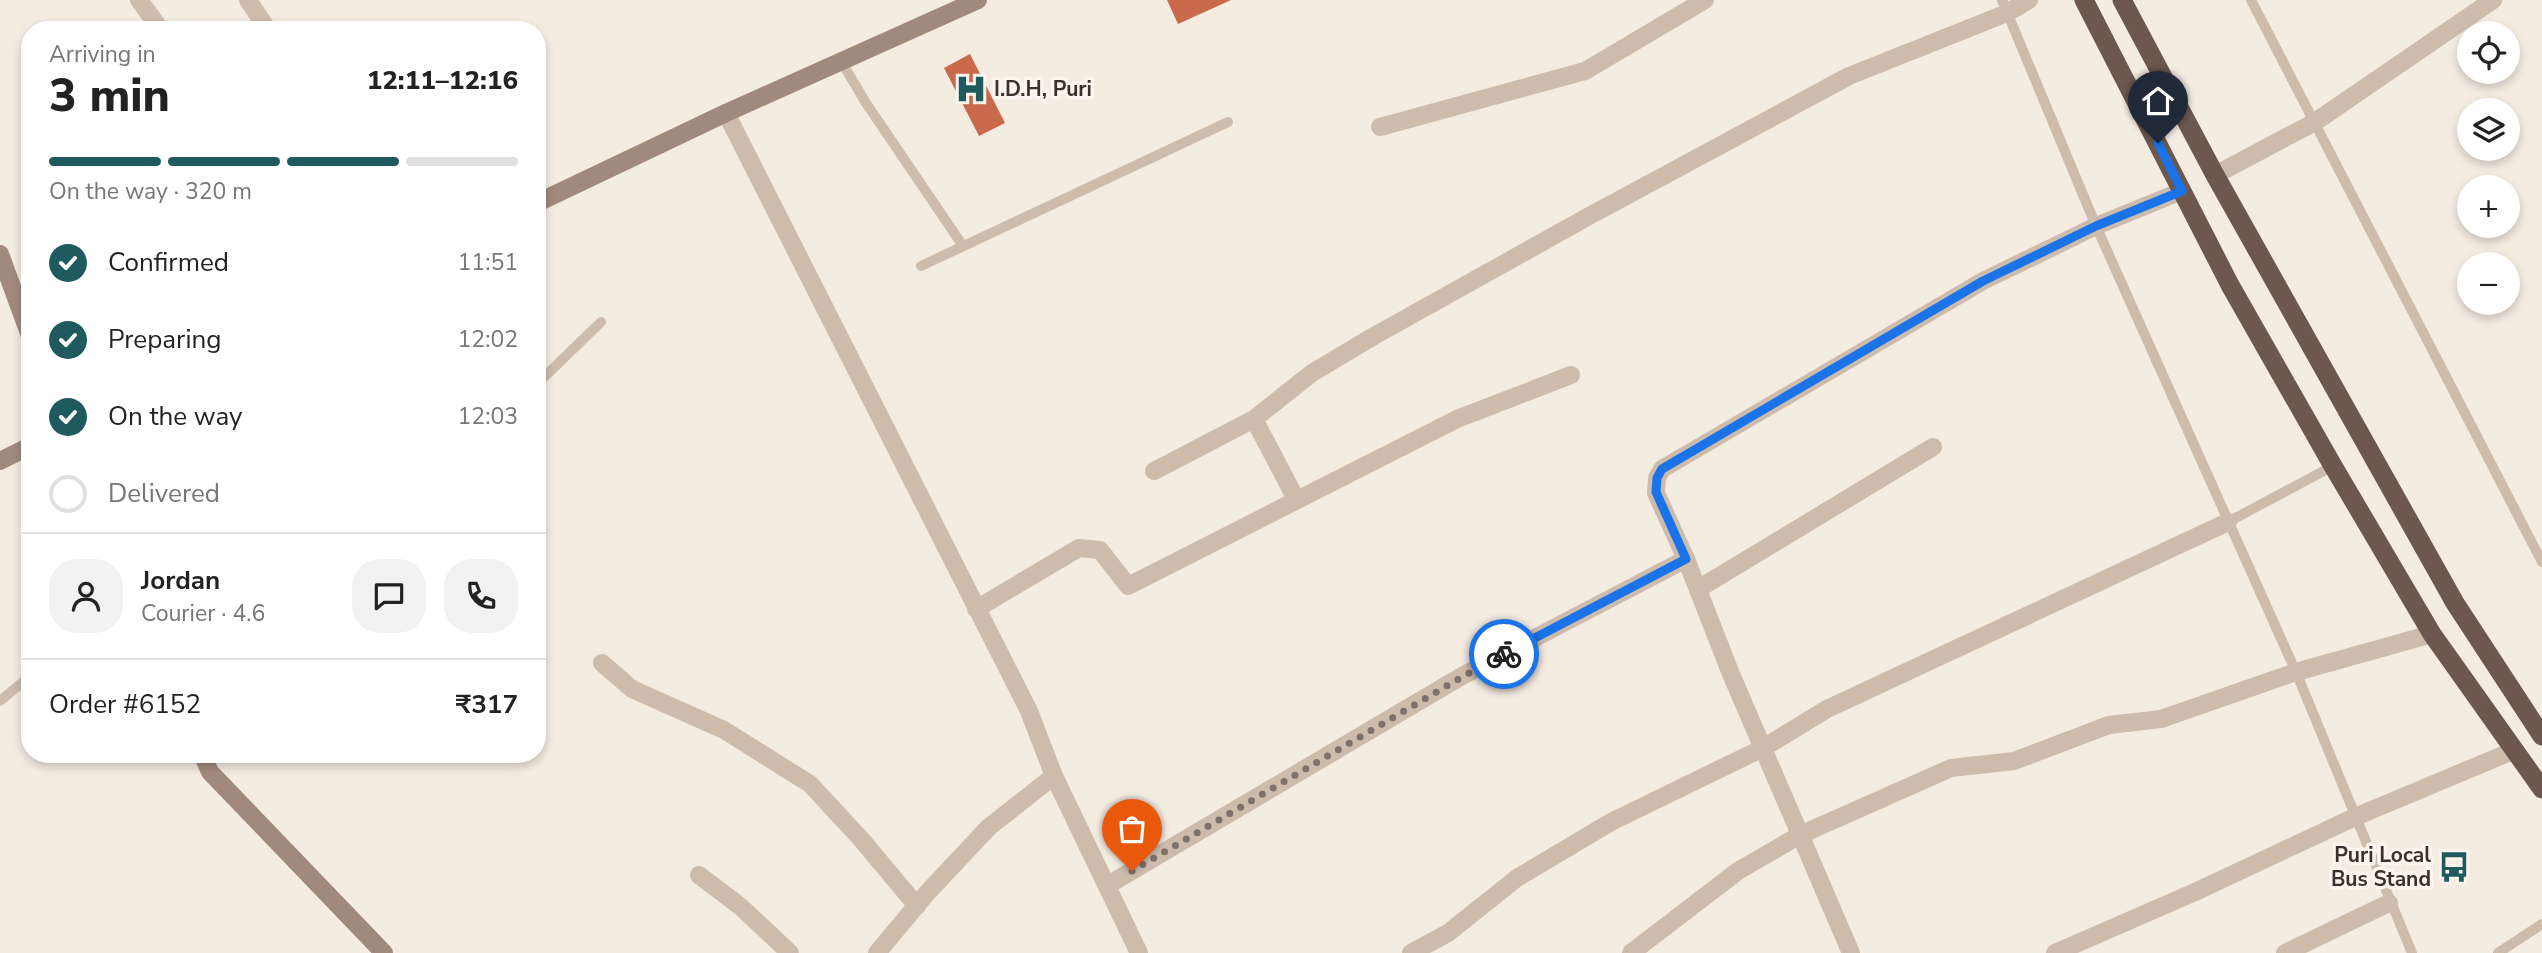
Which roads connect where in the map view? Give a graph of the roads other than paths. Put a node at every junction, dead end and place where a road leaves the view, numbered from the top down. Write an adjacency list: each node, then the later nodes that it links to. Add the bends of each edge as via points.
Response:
1 (248, 0): 13 (street)
2 (978, 0): 10 (main road)
3 (1705, 0): 18 (street, via 1585,71)
4 (2029, 0): 11 (street)
5 (2084, 0): 20 (highway)
6 (2122, 0): 19 (highway)
7 (2251, 0): 17 (lane)
8 (2493, 0): 17 (street)
9 (142, 1): 12 (street)
10 (959, 4): 14 (main road)
11 (2004, 7): 22 (lane); 30 (street, via 1849,76 1591,215 1312,373)
12 (154, 21)
13 (262, 21)
14 (841, 61): 15 (main road); 23 (lane)
15 (726, 113): 21 (main road); 41 (street)
16 (1228, 122): 23 (lane)
17 (2315, 122): 19 (street); 39 (lane)
18 (1380, 127)
19 (2215, 175): 47 (highway, via 2455,603)
20 (2182, 191): 22 (street); 34 (highway)
21 (546, 199)
22 (2096, 226): 37 (lane); 38 (street, via 1983,281 1662,469 1656,492)
23 (963, 246): 25 (lane)
24 (0, 254): 26 (main road)
25 (921, 266)
26 (21, 311)
27 (601, 322): 28 (lane)
28 (546, 375)
29 (1572, 375): 36 (street, via 1457,419)
30 (1254, 419): 35 (street); 36 (street)
31 (1933, 447): 40 (street)
32 (21, 450): 33 (main road)
33 (0, 461)
34 (2333, 466): 37 (lane); 42 (highway)
35 (1154, 471)
36 (1296, 499): 41 (street, via 1128,586 1100,550 1079,548)
37 (2228, 522): 44 (lane); 48 (street, via 1827,709)
38 (1686, 559): 40 (street); 56 (street, via 1462,677)
39 (2542, 562)
40 (1698, 589): 48 (street)
41 (976, 609): 51 (street, via 1029,711)
42 (2432, 634): 44 (street); 49 (highway)
43 (602, 663): 58 (street, via 632,689 724,730 810,784)
44 (2296, 672): 53 (lane); 54 (street, via 2161,719 2109,725 2014,761 1951,768)
45 (21, 684): 46 (lane)
46 (0, 701)
47 (2542, 736)
48 (1763, 748): 54 (street); 64 (street, via 1611,822 1517,878 1448,933)
49 (2515, 750): 52 (highway); 53 (street)
50 (206, 763): 60 (main road)
51 (1054, 776): 56 (street); 58 (street, via 989,827)
52 (2542, 789)
53 (2355, 817): 57 (lane); 67 (street)
54 (1800, 835): 65 (street, via 1738,871); 66 (street)
55 (699, 875): 61 (street)
56 (1108, 885): 63 (street)
57 (2389, 902): 68 (street); 69 (lane)
58 (916, 906): 62 (street)
59 (2542, 924): 70 (lane)
60 (384, 953)
61 (790, 953)
62 (877, 953)
63 (1139, 953)
64 (1411, 953)
65 (1631, 953)
66 (1851, 953)
67 (2055, 953)
68 (2285, 953)
69 (2412, 953)
70 (2498, 953)

